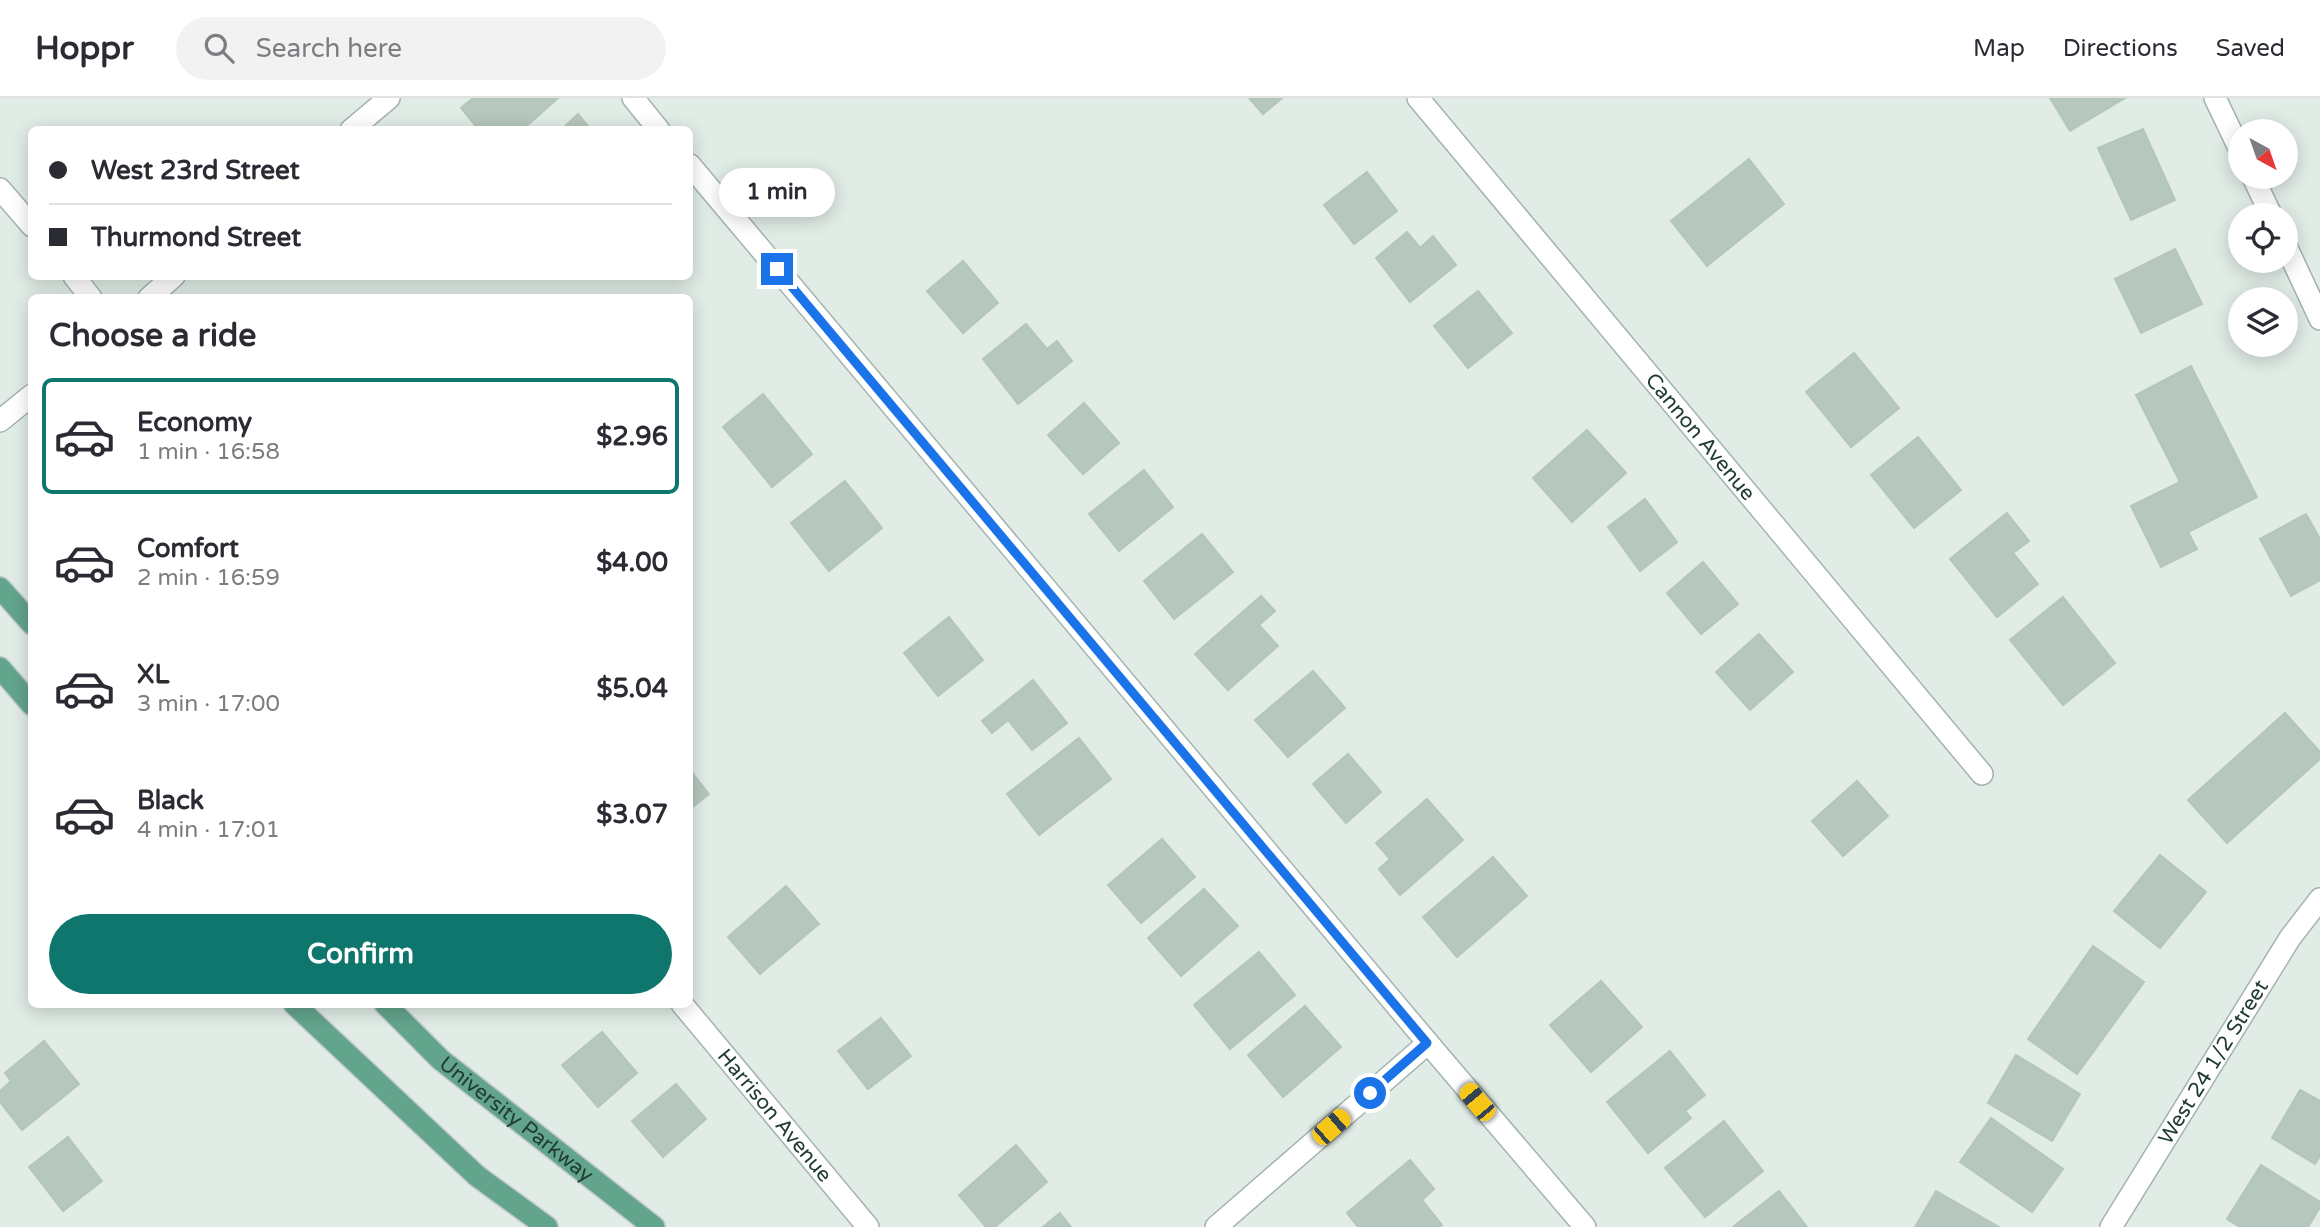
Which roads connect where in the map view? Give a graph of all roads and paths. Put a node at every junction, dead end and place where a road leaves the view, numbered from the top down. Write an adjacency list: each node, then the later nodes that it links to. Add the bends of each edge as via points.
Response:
1 (388, 98): 5 (street)
2 (633, 98): 6 (street)
3 (1418, 98): 23 (street, Cannon Avenue)
4 (2214, 98): 7 (street)
5 (356, 126)
6 (656, 126)
7 (2228, 126)
8 (693, 169): 28 (street)
9 (0, 189): 10 (street)
10 (28, 221)
11 (2298, 272): 16 (street)
12 (77, 280): 14 (street)
13 (169, 280): 15 (street)
14 (88, 294)
15 (154, 294)
16 (2320, 319)
17 (28, 398): 18 (street)
18 (0, 422)
19 (0, 589): 20 (main road)
20 (28, 620)
21 (0, 668): 22 (main road)
22 (28, 700)
23 (1982, 774)
24 (2320, 899): 34 (street, West 24 1/2 Street, via 2290,938)
25 (298, 1008): 29 (main road, via 477,1176)
26 (389, 1008): 30 (main road, University Parkway, via 441,1060)
27 (685, 1008): 31 (street, Harrison Avenue)
28 (1427, 1043): 32 (street); 33 (street)
29 (547, 1227)
30 (654, 1227)
31 (868, 1227)
32 (1216, 1227)
33 (1585, 1227)
34 (2111, 1227)

